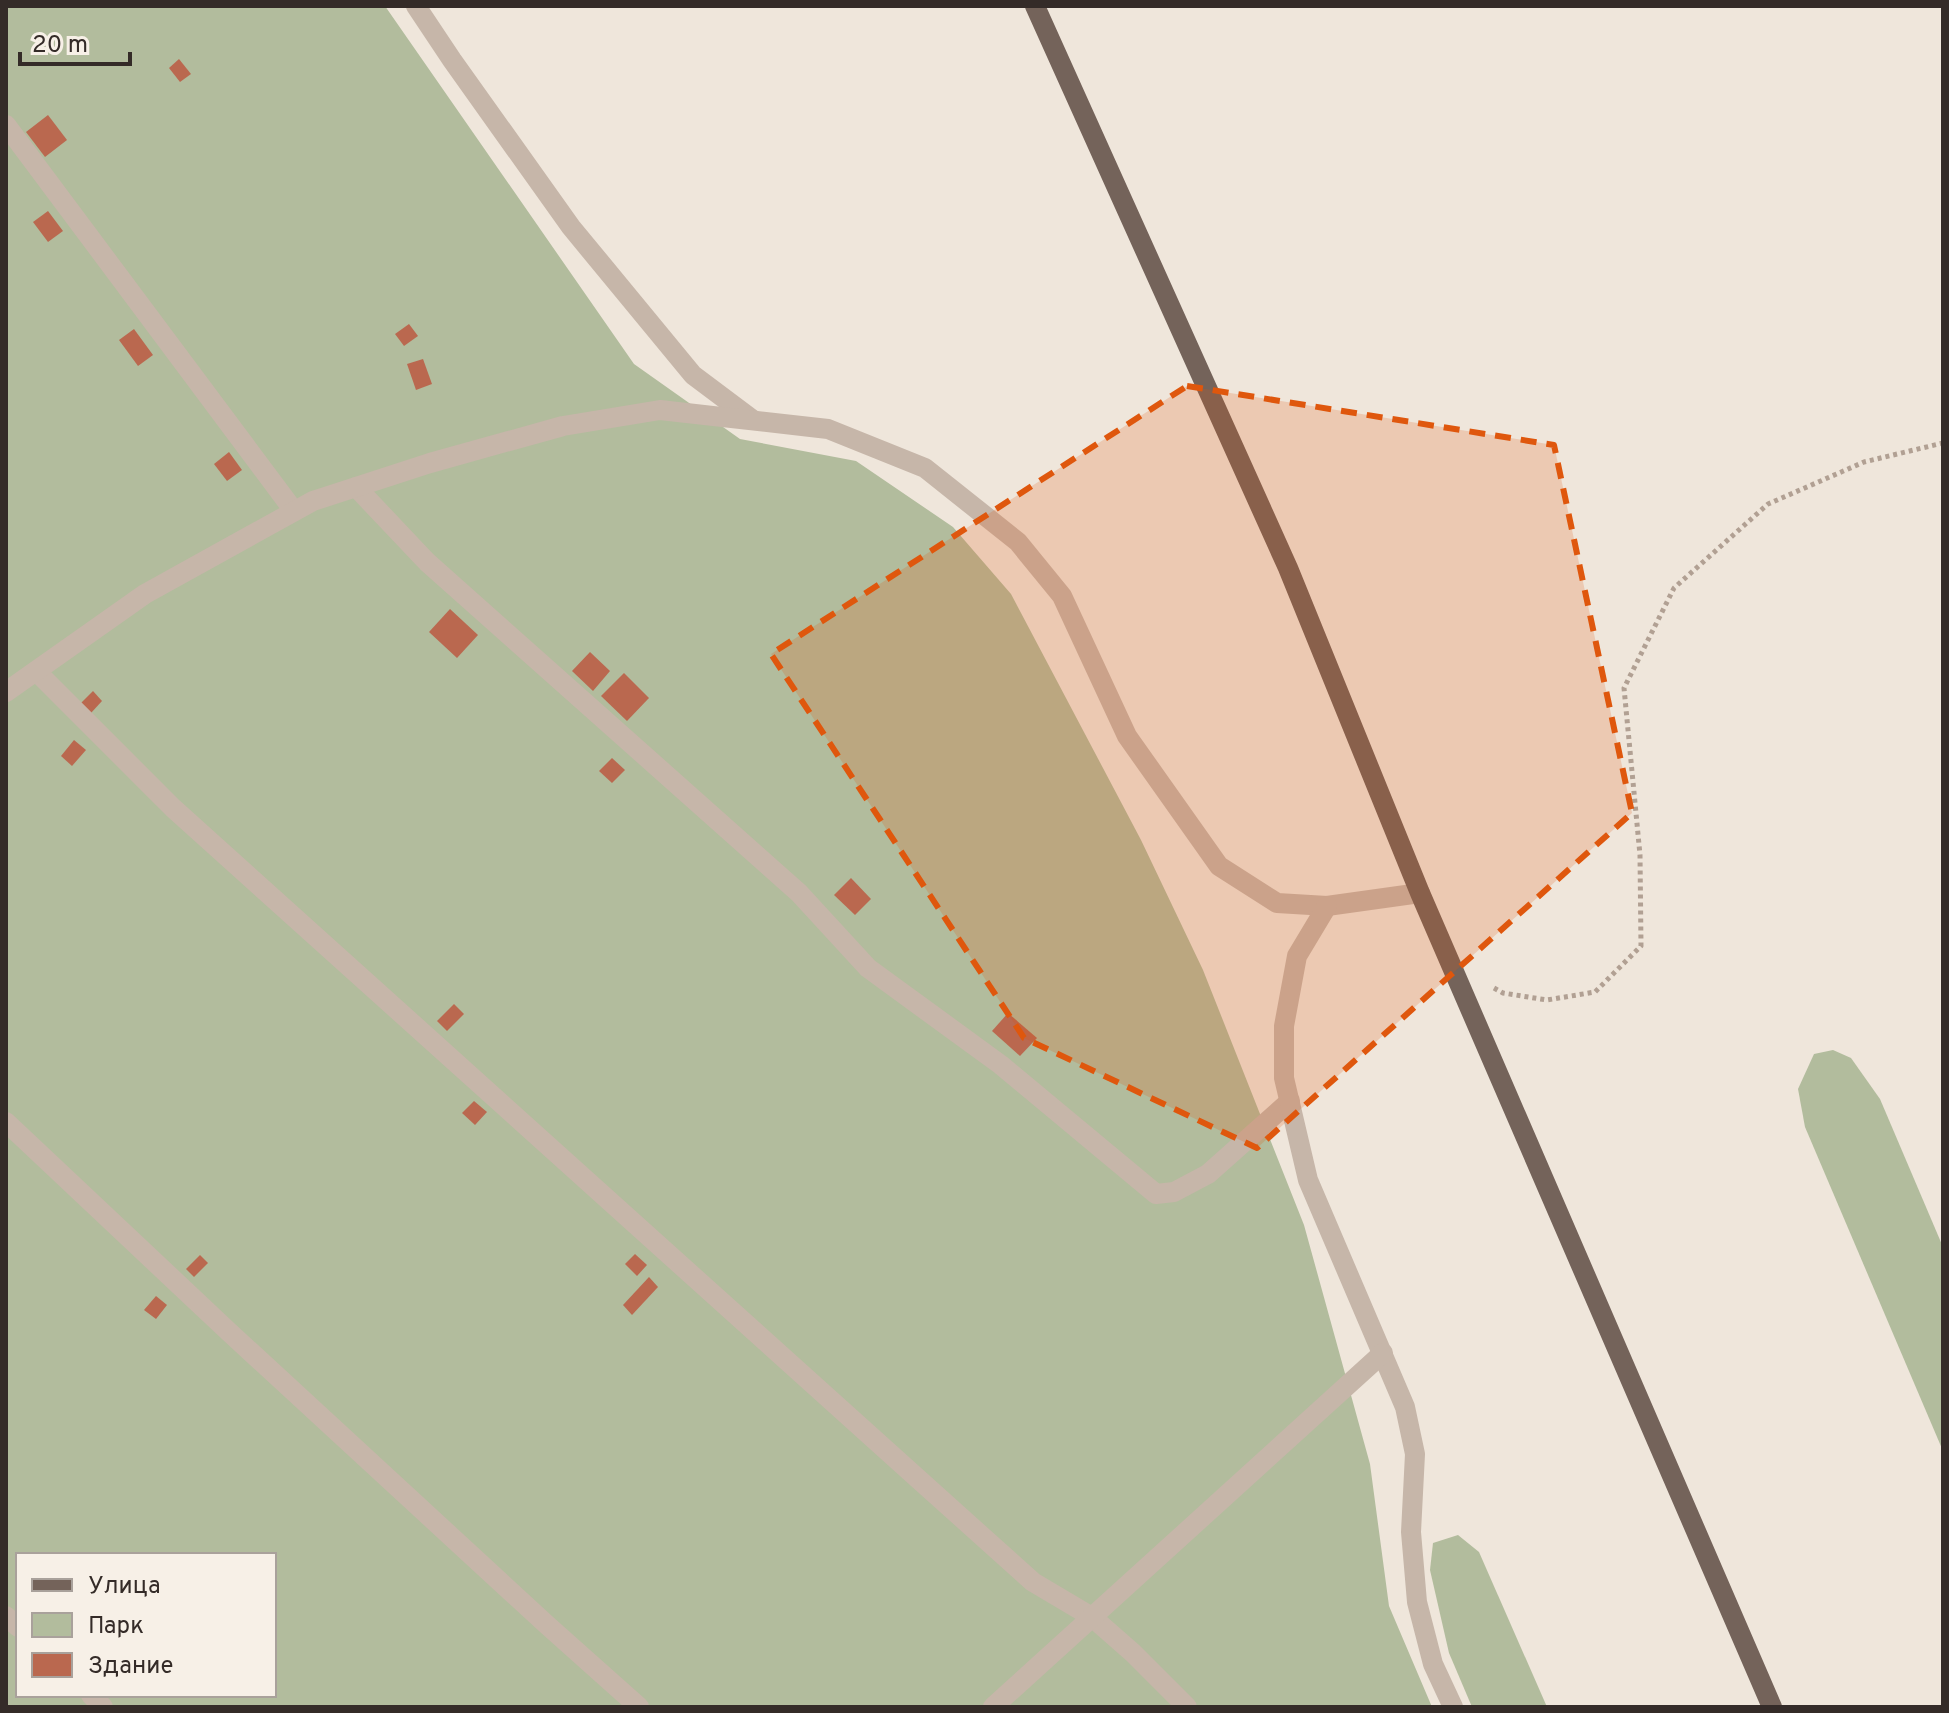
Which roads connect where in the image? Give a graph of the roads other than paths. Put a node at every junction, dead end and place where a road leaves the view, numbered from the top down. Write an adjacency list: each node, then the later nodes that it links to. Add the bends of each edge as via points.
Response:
1 (416, 6): 4 (lane, via 581,239 693,375)
2 (1035, 6): 9 (main road, via 1288,568)
3 (6, 125): 6 (lane)
4 (753, 420): 5 (lane, via 660,410 563,426); 10 (lane, via 828,429 925,468 1018,542 1062,596 1127,736 1219,866 1277,903)
5 (356, 487): 6 (lane); 11 (lane, via 427,562 799,893 868,968 1001,1065 1156,1194 1174,1192 1208,1174)
6 (294, 511): 7 (lane, via 145,594)
7 (36, 671): 8 (lane); 14 (lane, via 173,808 968,1524 1033,1582)
8 (6, 692)
9 (1420, 893): 10 (lane); 19 (main road)
10 (1327, 906): 11 (lane, via 1297,956 1284,1026 1284,1078)
11 (1290, 1101): 13 (lane, via 1308,1180)
12 (6, 1122): 15 (lane)
13 (1383, 1353): 14 (lane); 18 (lane, via 1405,1407 1415,1454 1411,1532 1417,1602 1433,1664)
14 (1092, 1617): 16 (lane); 17 (lane)
15 (639, 1707)
16 (993, 1707)
17 (1187, 1707)
18 (1453, 1707)
19 (1772, 1707)

